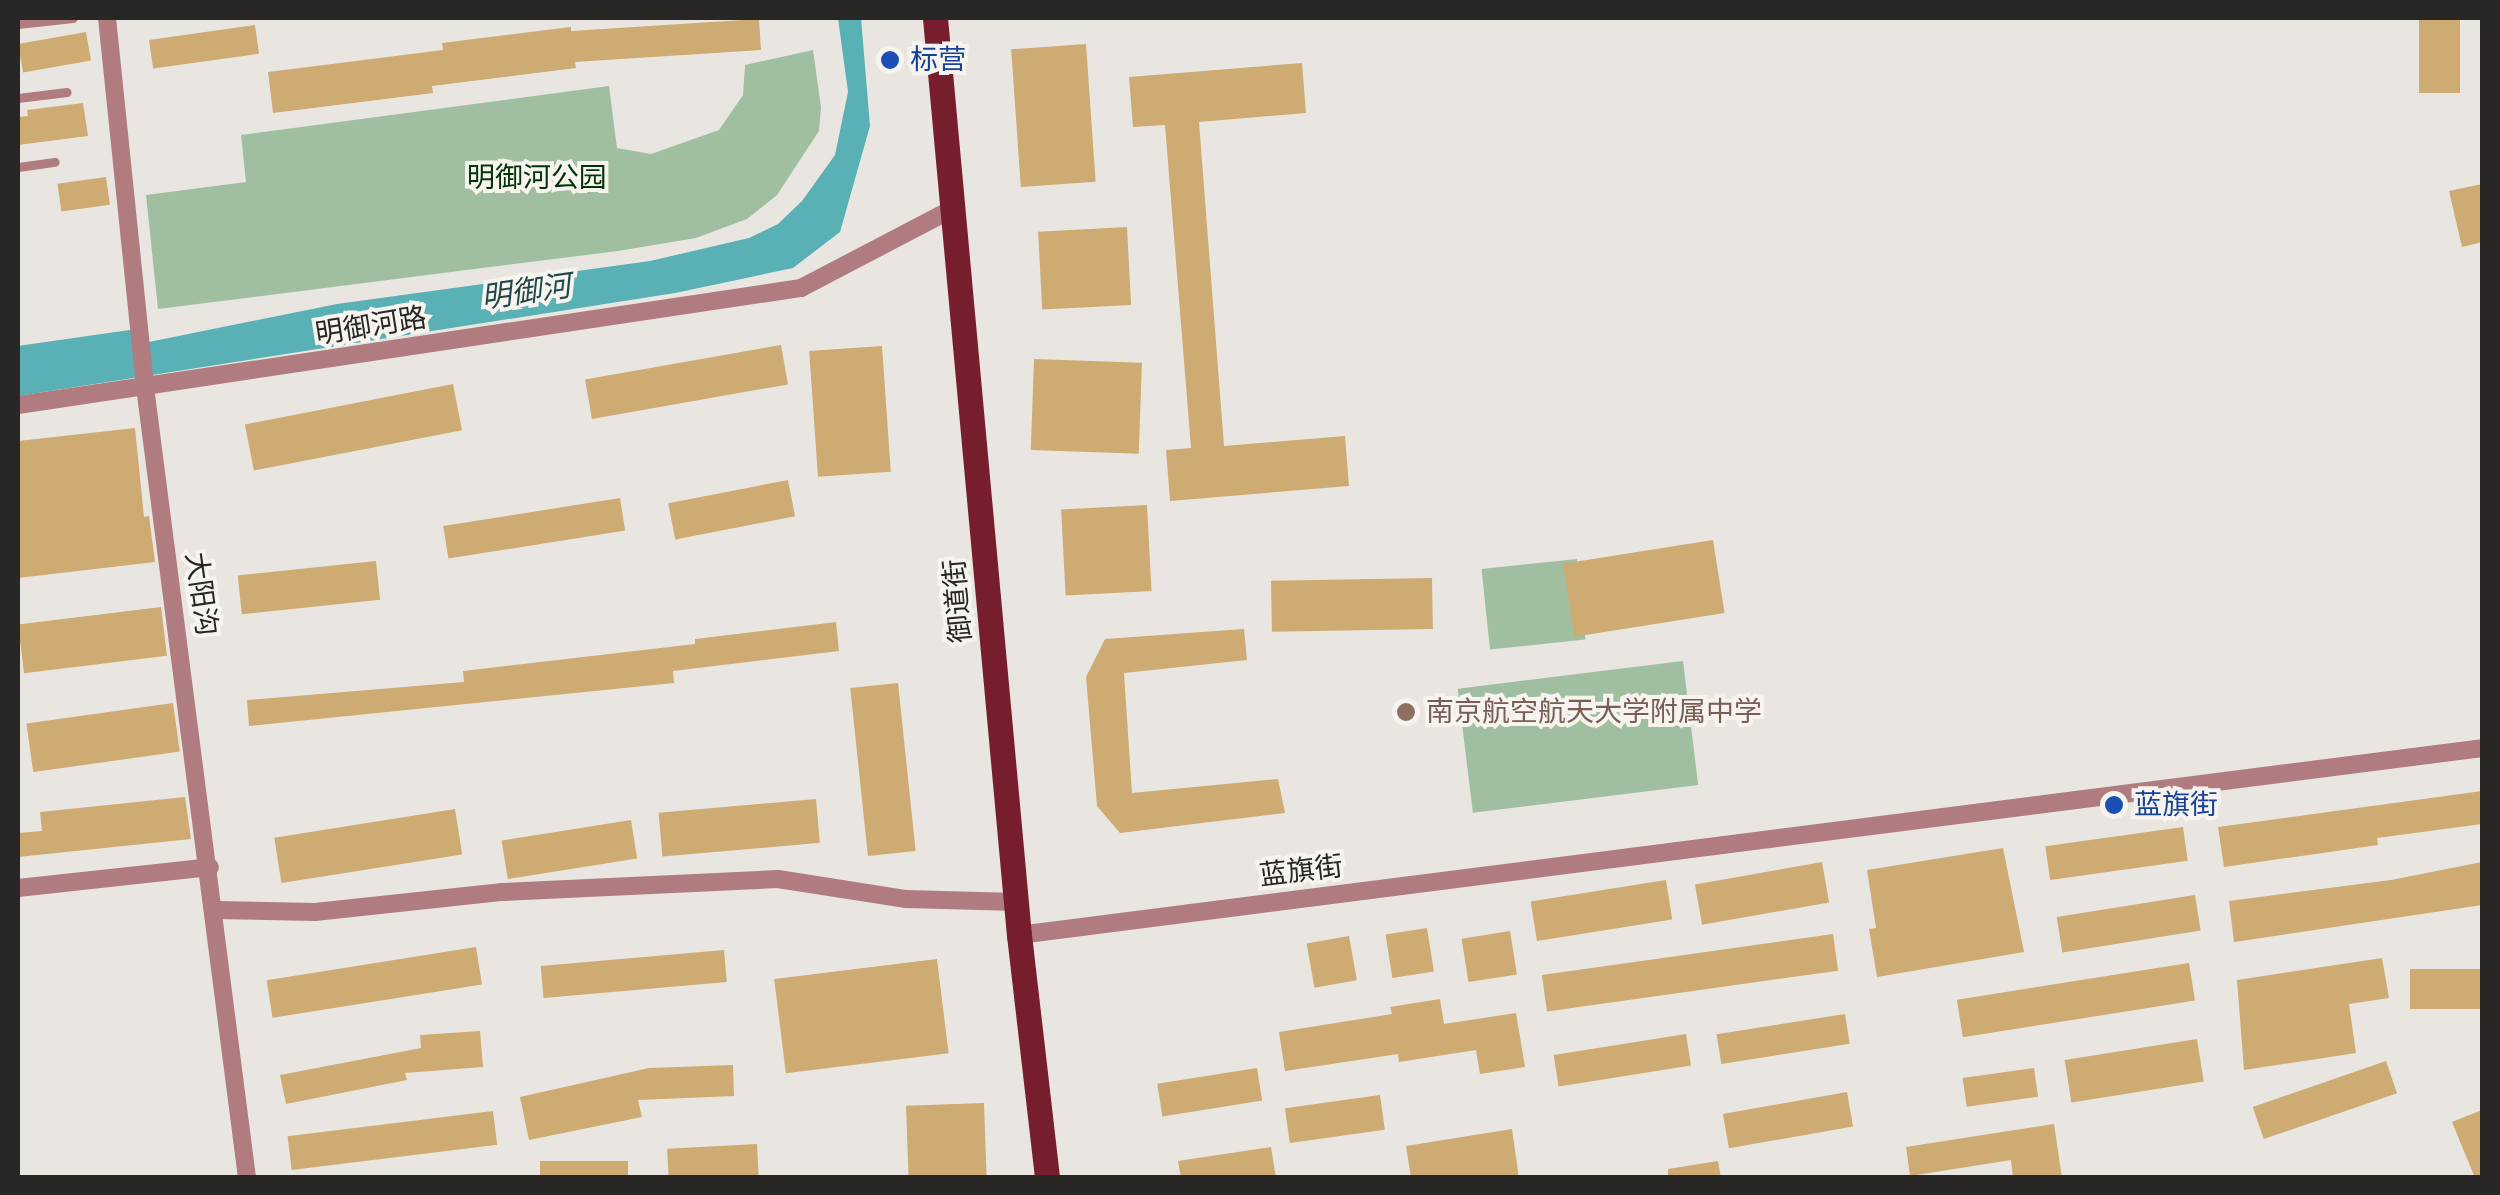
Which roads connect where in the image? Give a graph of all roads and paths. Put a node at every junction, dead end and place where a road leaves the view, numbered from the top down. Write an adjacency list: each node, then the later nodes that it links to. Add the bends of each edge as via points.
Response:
1 (73, 18): 4 (lane)
2 (106, 18): 10 (street, 大阳沟)
3 (934, 18): 9 (main road, 御道街)
4 (18, 24)
5 (66, 92): 6 (lane)
6 (18, 98)
7 (55, 162): 8 (lane)
8 (18, 166)
9 (952, 209): 10 (street, 明御河路, via 801,288); 15 (main road, 御道街)
10 (145, 388): 11 (street, 明御河路); 13 (street, 大阳沟)
11 (18, 405)
12 (2482, 748): 17 (street, 蓝旗街)
13 (210, 867): 14 (street); 16 (street, 大阳沟)
14 (18, 888)
15 (1016, 902): 16 (street, via 906,900 778,879 502,892 314,912); 17 (main road, 御道街)
16 (215, 910): 18 (street, 大阳沟)
17 (1020, 934): 19 (main road, 御道街)
18 (247, 1178)
19 (1047, 1178)

